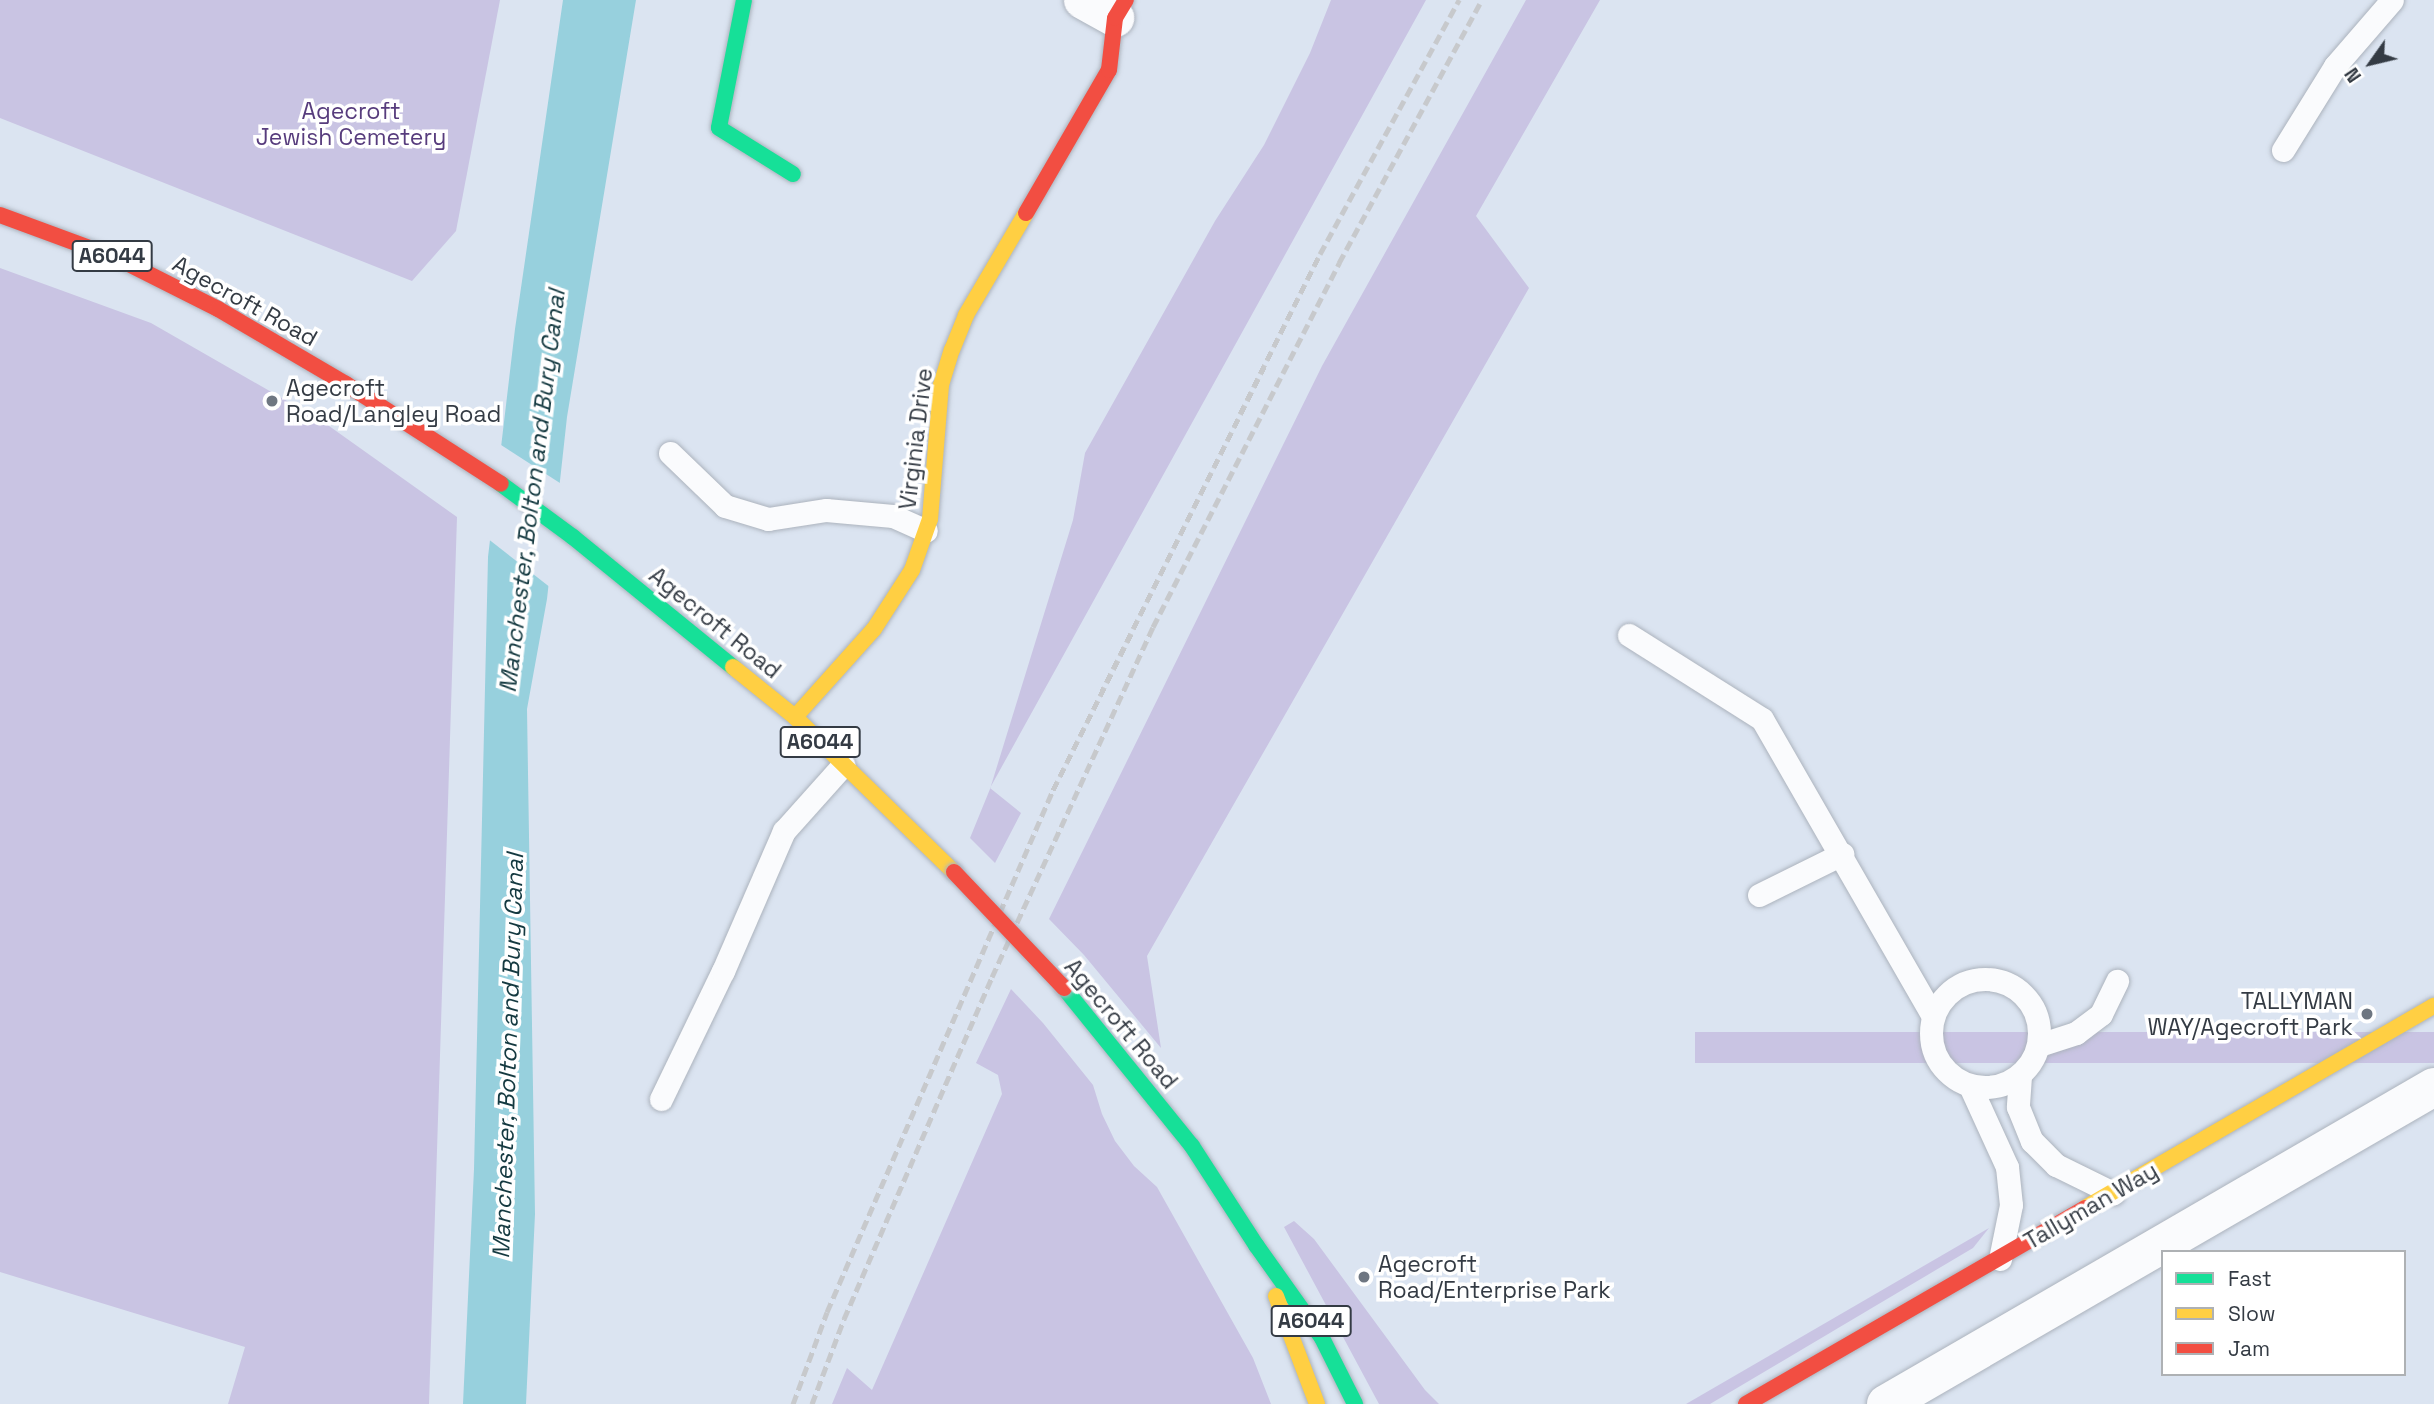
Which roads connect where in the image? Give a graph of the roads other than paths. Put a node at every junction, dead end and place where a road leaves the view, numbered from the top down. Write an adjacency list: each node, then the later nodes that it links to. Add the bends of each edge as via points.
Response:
1 (744, 0): 5 (main road, via 719,128)
2 (2392, 0): 4 (lane, via 2335,66)
3 (1108, 6): 8 (main road, Virginia Drive, via 1109,71 966,315 952,350 941,385)
4 (2283, 150)
5 (793, 174)
6 (0, 215): 10 (main road, Agecroft Road / A6044, via 117,258 218,309 346,384 514,492)
7 (670, 453): 8 (lane, via 725,506 768,519 826,510 893,516)
8 (926, 531): 10 (main road, Virginia Drive, via 895,600)
9 (1629, 635): 12 (lane, via 1762,719)
10 (795, 718): 11 (main road, Agecroft Road / A6044)
11 (843, 765): 21 (lane, via 784,831); 23 (main road, Agecroft Road / A6044, bridge, via 954,872 1064,988 1192,1146)
12 (1842, 855): 13 (lane); 16 (lane)
13 (1759, 895)
14 (2117, 981): 17 (lane, via 2101,1014 2076,1033)
15 (2434, 1006): 22 (main road, Tallyman Way)
16 (1933, 1016): 17 (lane, via 1941,1000 1955,988 1971,980 1990,979 2023,994 2034,1009); 19 (lane, via 1933,1051 1954,1079)
17 (2039, 1045): 18 (lane)
18 (2020, 1076): 19 (lane, via 1996,1087); 22 (lane, via 2018,1107 2032,1141 2056,1165)
19 (1970, 1086): 24 (lane, via 2007,1167 2011,1205)
20 (2434, 1087): 28 (street)
21 (661, 1099)
22 (2113, 1193): 24 (main road, Tallyman Way)
23 (1256, 1245): 25 (main road, Agecroft Road / A6044); 26 (main road, Agecroft Road / A6044, via 1322,1338)
24 (2000, 1259): 27 (main road, Tallyman Way)
25 (1317, 1404)
26 (1355, 1404)
27 (1746, 1404)
28 (1886, 1404)

